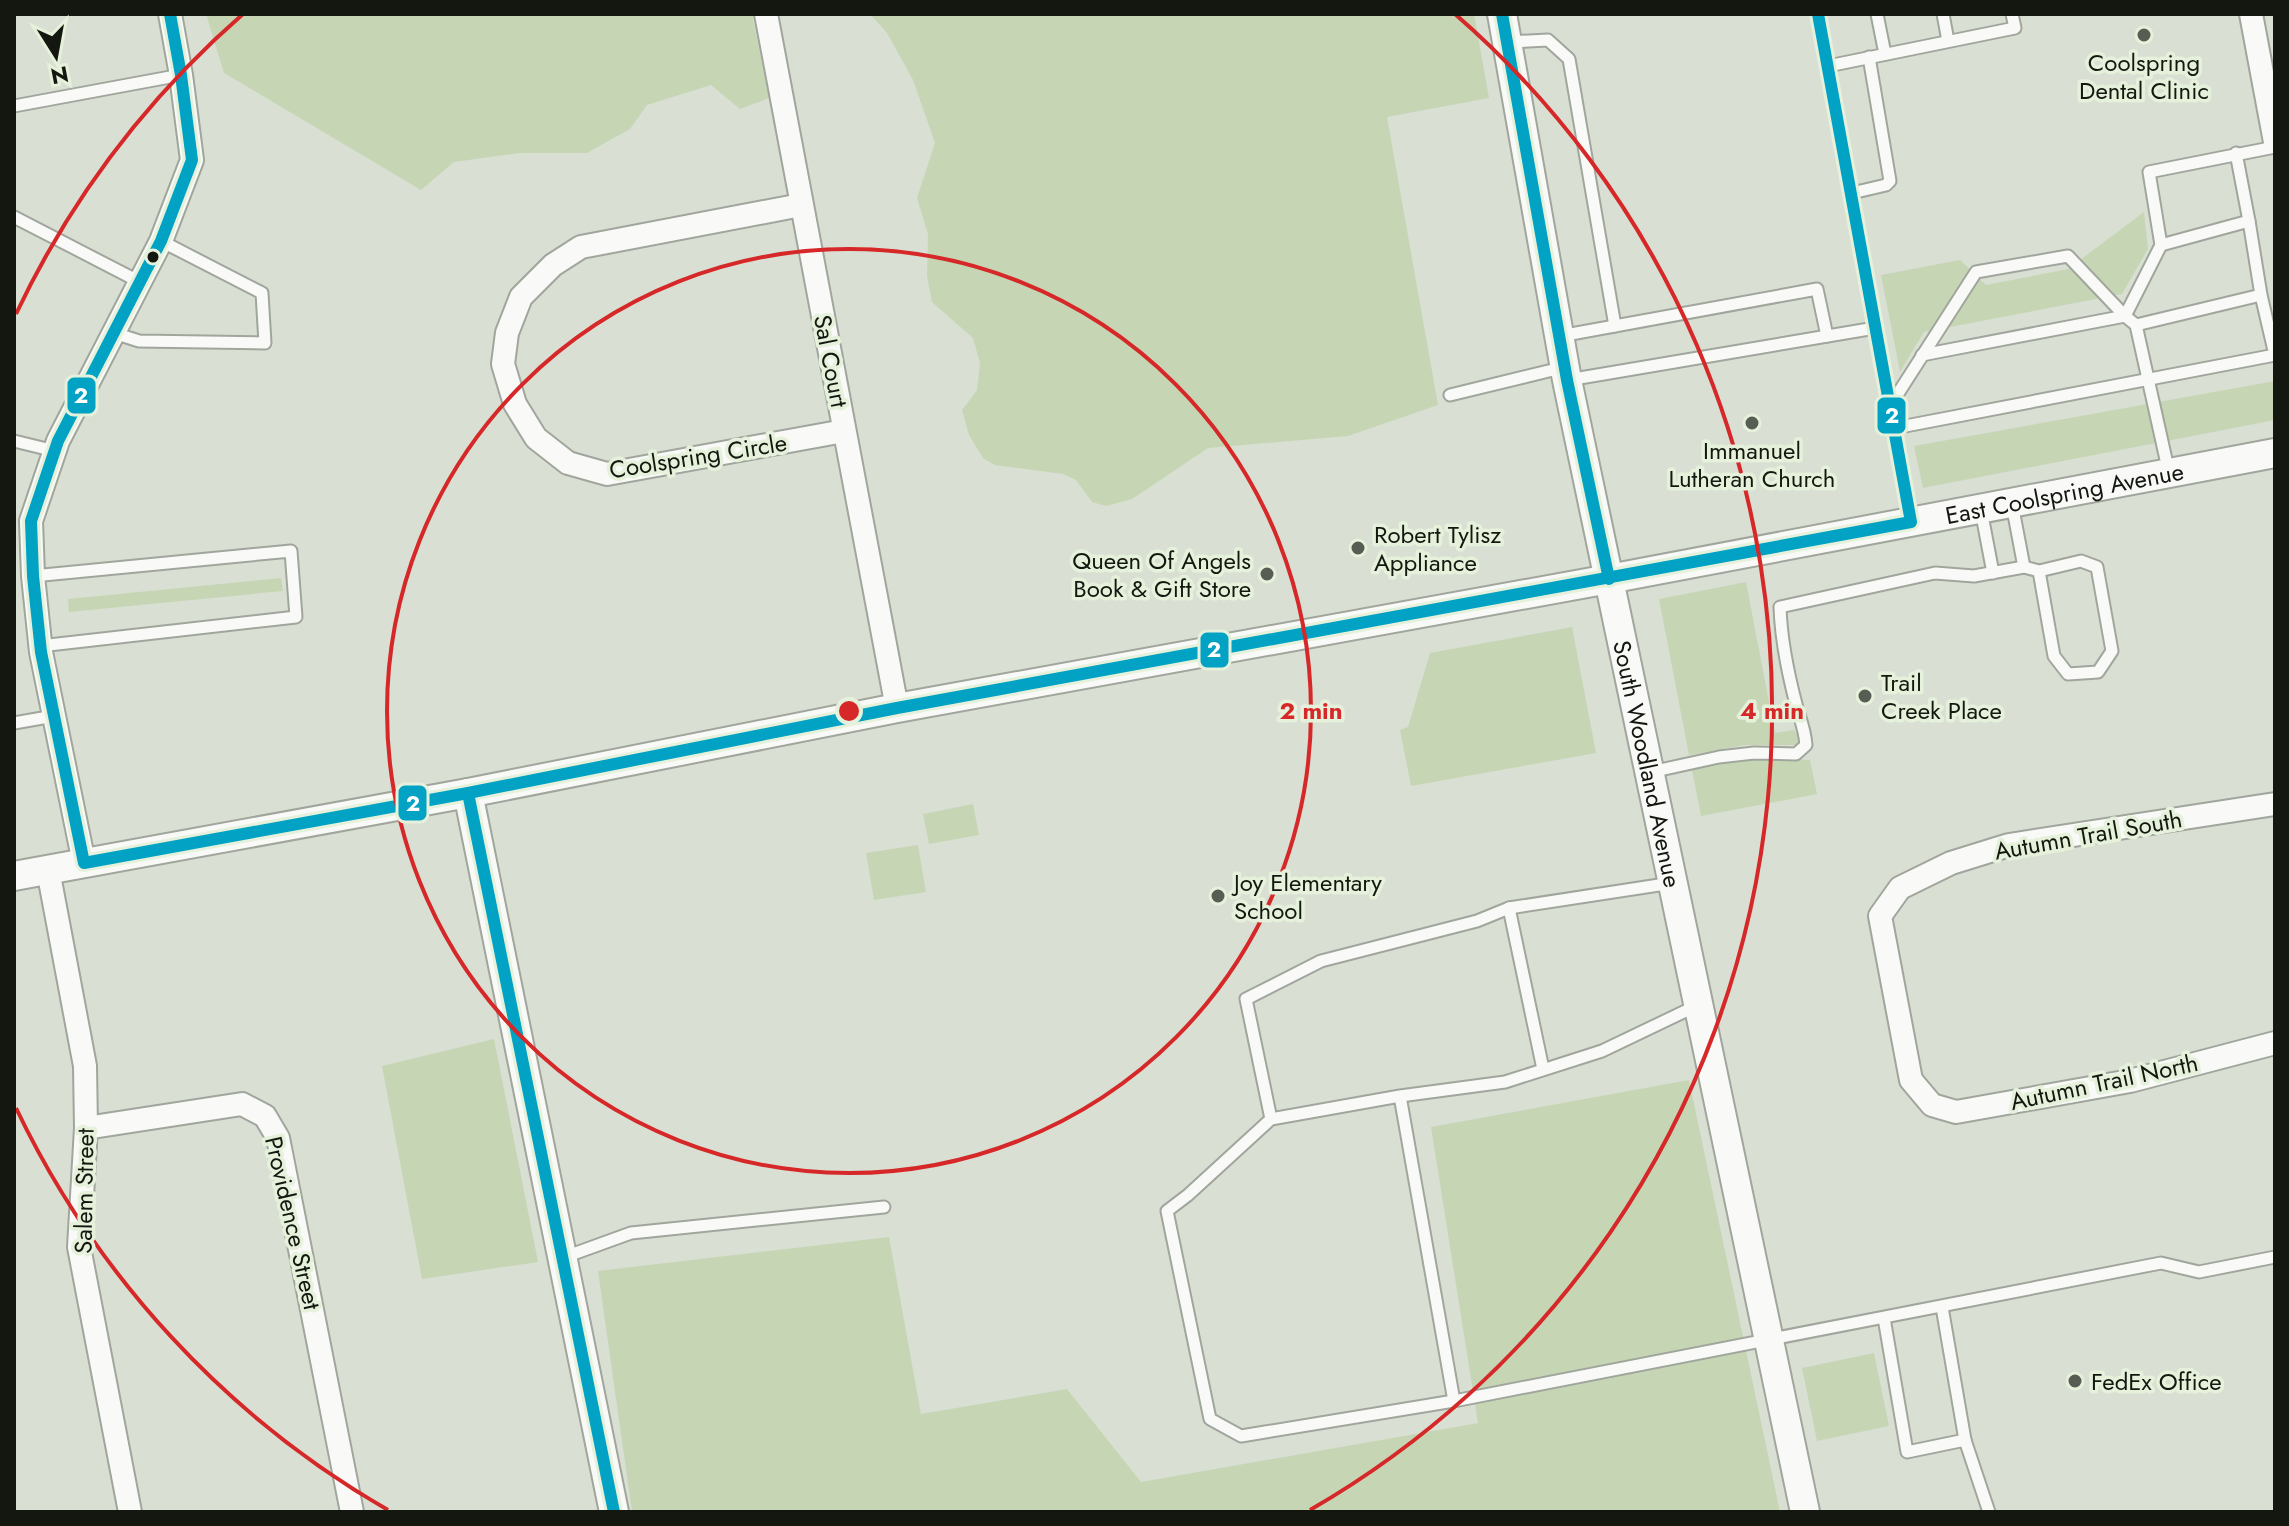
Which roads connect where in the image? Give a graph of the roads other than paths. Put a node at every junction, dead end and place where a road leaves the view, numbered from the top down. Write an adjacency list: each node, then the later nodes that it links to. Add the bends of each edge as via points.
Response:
1 (170, 14): 14 (street)
2 (766, 14): 19 (street, Sal Court)
3 (1502, 14): 10 (street, South Woodland Avenue)
4 (1818, 14): 13 (lane)
5 (1877, 14): 11 (lane)
6 (1943, 14): 9 (lane)
7 (2012, 14): 9 (lane, via 2015,28)
8 (2251, 14): 16 (street)
9 (1948, 41): 11 (lane)
10 (1507, 42): 28 (lane, via 1548,40 1569,59); 31 (street, South Woodland Avenue)
11 (1885, 54): 12 (lane)
12 (1869, 57): 13 (lane); 18 (lane, via 1890,181)
13 (1828, 66): 18 (lane)
14 (181, 75): 15 (lane); 22 (street, via 192,160)
15 (14, 106)
16 (2275, 144): 17 (lane)
17 (2236, 153): 21 (lane); 23 (lane, via 2149,172)
18 (1852, 193): 29 (lane)
19 (801, 205): 39 (street, Sal Court); 39 (street, Coolspring Circle, via 581,247 553,265 521,297 507,333 503,364 515,404 536,438 568,463 607,474)
20 (14, 217): 24 (lane)
21 (2249, 221): 23 (lane); 25 (lane)
22 (161, 241): 24 (street); 30 (lane, via 262,293 265,343 139,341)
23 (2161, 245): 26 (lane)
24 (140, 282): 30 (street)
25 (2261, 295): 27 (lane); 35 (lane, via 2275,355)
26 (2125, 316): 27 (lane); 33 (lane); 33 (lane, via 2068,256 1976,272)
27 (2136, 325): 35 (lane)
28 (1615, 326): 31 (lane); 32 (lane, via 1817,289)
29 (1875, 328): 32 (lane); 37 (lane)
30 (114, 333): 41 (street)
31 (1560, 336): 34 (street, South Woodland Avenue)
32 (1827, 336): 34 (lane)
33 (1922, 355): 37 (lane)
34 (1566, 374): 36 (lane); 51 (street, South Woodland Avenue)
35 (2147, 380): 38 (lane); 43 (lane)
36 (1450, 395)
37 (1890, 406): 38 (lane)
38 (1895, 428): 46 (lane)
39 (844, 431): 53 (street, Sal Court)
40 (14, 441): 41 (lane)
41 (55, 451): 50 (street, via 31,521)
42 (2275, 453): 43 (street, East Coolspring Avenue)
43 (2169, 474): 44 (street, East Coolspring Avenue)
44 (2012, 503): 45 (street, East Coolspring Avenue); 47 (lane)
45 (1980, 509): 46 (street, East Coolspring Avenue); 49 (lane)
46 (1911, 522): 51 (street, East Coolspring Avenue)
47 (2024, 567): 48 (lane); 49 (lane)
48 (2039, 571): 48 (lane, via 2054,656 2068,674 2098,672 2112,651 2097,567 2081,561)
49 (1993, 573): 56 (lane, via 1935,573 1780,607 1806,745 1796,754 1719,757)
50 (33, 576): 52 (street); 52 (lane, via 291,551 296,617)
51 (1609, 579): 53 (street, East Coolspring Avenue); 56 (street, South Woodland Avenue)
52 (40, 646): 54 (street)
53 (897, 708): 57 (street, East Coolspring Avenue)
54 (54, 716): 55 (lane); 59 (street)
55 (14, 723)
56 (1650, 773): 62 (street, South Woodland Avenue)
57 (468, 793): 59 (street, East Coolspring Avenue); 73 (street)
58 (2275, 804): 68 (street, Autumn Trail South, via 2009,845 1951,863 1900,888 1880,916 1911,1080)
59 (84, 863): 60 (street, East Coolspring Avenue)
60 (48, 870): 61 (street, East Coolspring Avenue); 70 (street, Salem Street, via 85,1066)
61 (14, 876)
62 (1673, 883): 63 (lane); 64 (street, South Woodland Avenue)
63 (1509, 908): 66 (lane); 69 (lane, via 1321,961 1246,999)
64 (1698, 1005): 66 (lane, via 1602,1051); 76 (street, South Woodland Avenue)
65 (2275, 1043): 68 (street, Autumn Trail North, via 2130,1081 1956,1112)
66 (1543, 1069): 67 (lane, via 1505,1082)
67 (1400, 1096): 69 (lane); 77 (lane)
68 (1932, 1105)
69 (1271, 1119): 77 (lane, via 1167,1211 1210,1419 1241,1436)
70 (86, 1128): 79 (street, Salem Street, via 79,1247); 80 (street, Providence Street, via 242,1104 265,1116 278,1138)
71 (884, 1207): 73 (lane, via 631,1233)
72 (2275, 1257): 74 (lane, via 2199,1272 2161,1263)
73 (562, 1258): 81 (street)
74 (1942, 1307): 75 (lane); 78 (lane)
75 (1884, 1318): 76 (lane); 78 (lane, via 1907,1452)
76 (1768, 1339): 77 (lane); 82 (street, South Woodland Avenue)
77 (1454, 1401)
78 (1965, 1440): 83 (lane)
79 (130, 1512)
80 (352, 1512)
81 (614, 1512)
82 (1805, 1512)
83 (1989, 1512)

